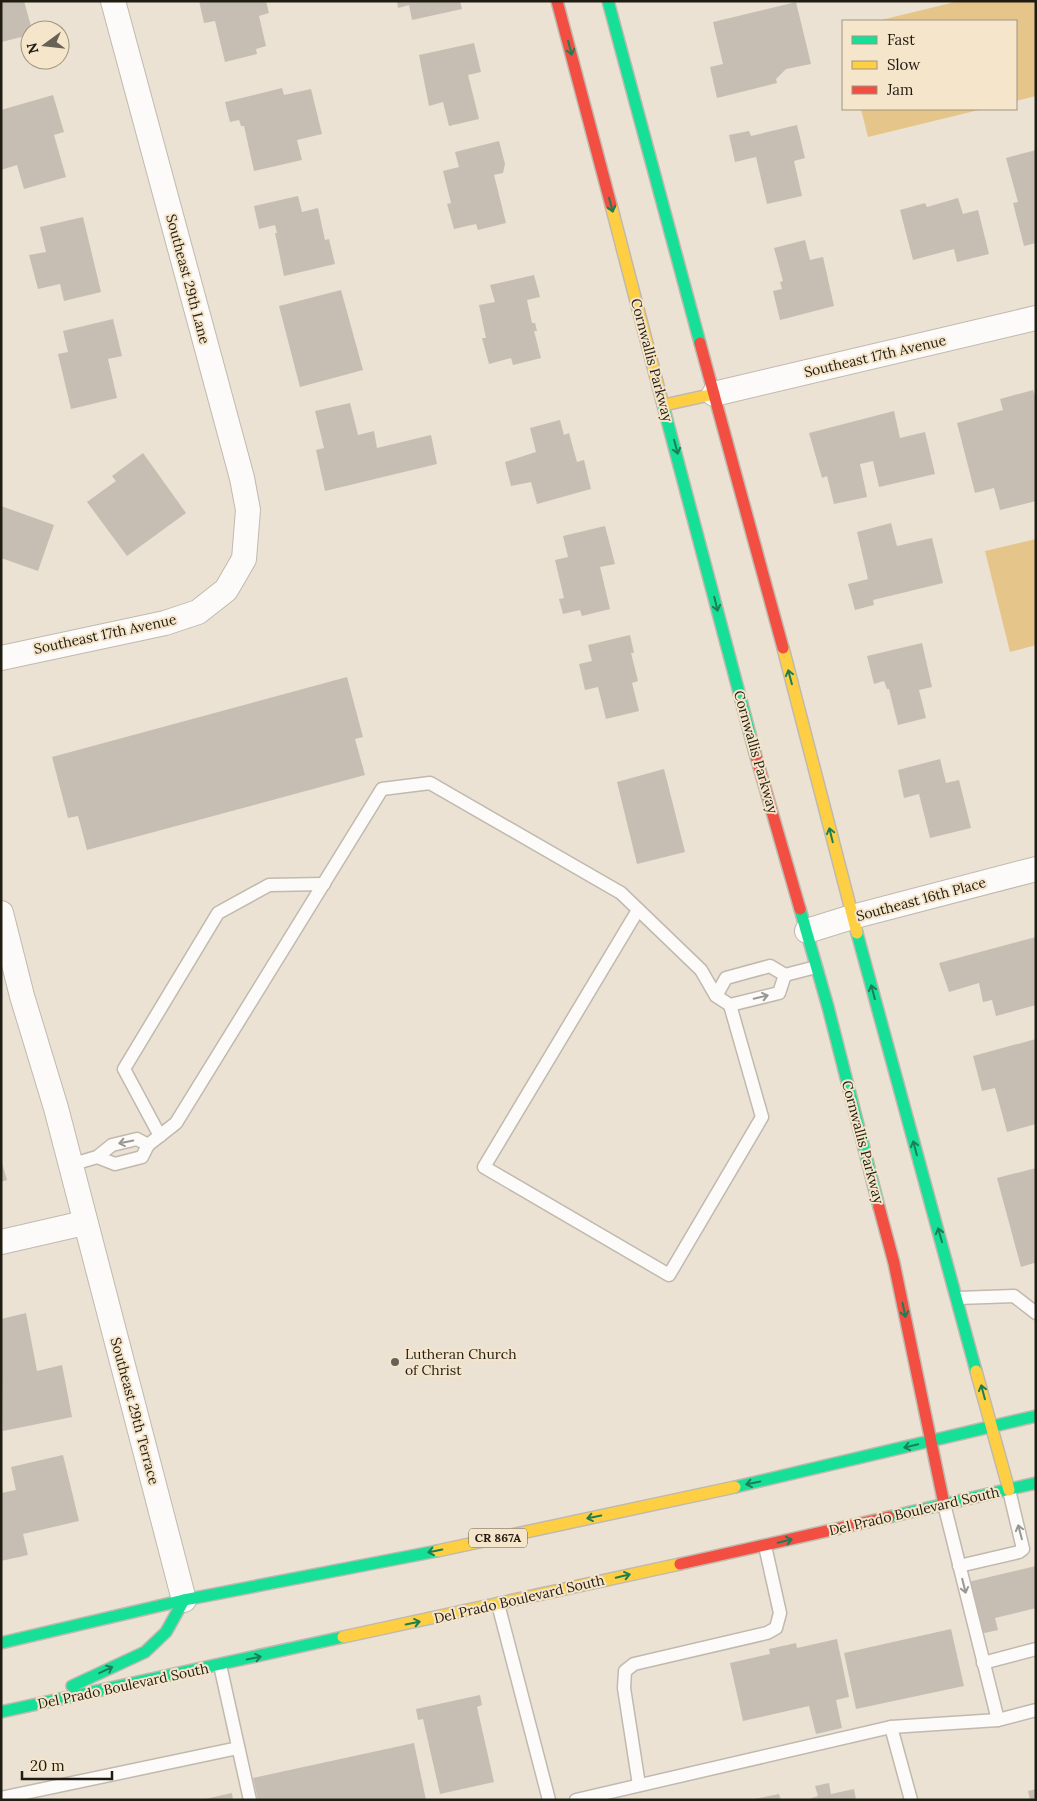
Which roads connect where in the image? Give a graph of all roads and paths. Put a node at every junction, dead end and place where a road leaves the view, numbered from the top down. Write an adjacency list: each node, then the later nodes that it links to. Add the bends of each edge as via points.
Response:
1 (113, 1): 7 (street, Southeast 29th Lane, via 242,478 248,510)
2 (557, 1): 6 (street, Cornwallis Parkway, one-way to 6)
3 (608, 1): 5 (street)
4 (1036, 318): 5 (street, Southeast 17th Avenue)
5 (714, 394): 6 (street); 13 (street, one-way to 5)
6 (664, 405): 14 (street, Cornwallis Parkway, one-way to 14, via 752,742)
7 (244, 559): 8 (street, Southeast 17th Avenue, via 226,590 198,612 165,623)
8 (1, 658)
9 (1036, 869): 13 (street, Southeast 16th Place)
10 (324, 884): 11 (lane, via 382,789 430,783 621,893); 20 (lane, via 176,1123); 20 (lane, via 269,886 218,914 124,1069)
11 (638, 910): 17 (lane, via 701,970); 19 (lane, via 484,1167 669,1275 762,1117)
12 (1, 913): 18 (street, Southeast 29th Terrace)
13 (852, 917): 14 (street, Southeast 16th Place); 26 (street, one-way to 13)
14 (807, 931): 15 (street, Cornwallis Parkway)
15 (816, 967): 16 (lane); 30 (street, Cornwallis Parkway, one-way to 30, via 894,1263)
16 (784, 975): 17 (lane, via 770,966 726,978); 19 (lane, one-way to 16, via 779,993)
17 (716, 996): 19 (lane)
18 (11, 999): 23 (street, Southeast 29th Terrace, via 56,1108)
19 (730, 1005)
20 (160, 1136): 21 (lane)
21 (148, 1145): 22 (lane, one-way to 22, via 137,1139 112,1145); 22 (lane, via 142,1157 115,1164)
22 (97, 1158): 23 (lane)
23 (70, 1165): 24 (street, Southeast 29th Terrace)
24 (84, 1222): 25 (street); 36 (street, Southeast 29th Terrace)
25 (1, 1242)
26 (958, 1298): 27 (lane, via 1014,1296); 29 (street, one-way to 26)
27 (1036, 1313)
28 (1036, 1416): 29 (street, CR 867A)
29 (993, 1426): 30 (street, CR 867A); 32 (street)
30 (931, 1441): 33 (street, Cornwallis Parkway); 36 (street, CR 867A, one-way to 36, via 410,1557)
31 (1036, 1483): 32 (street, Del Prado Boulevard South)
32 (1009, 1490): 33 (street, Del Prado Boulevard South); 35 (lane, one-way to 32, via 1023,1549)
33 (944, 1504): 34 (street, Del Prado Boulevard South, one-way to 33); 35 (lane)
34 (765, 1546): 37 (street, Del Prado Boulevard South, one-way to 34); 48 (lane, via 780,1612 776,1628 767,1634 634,1664 625,1671 624,1688)
35 (959, 1566): 40 (lane, one-way to 40)
36 (184, 1600): 38 (street, CR 867A); 42 (street, one-way to 36, via 145,1652 166,1632)
37 (498, 1604): 41 (street, Del Prado Boulevard South, one-way to 37); 51 (lane)
38 (1, 1643)
39 (1036, 1649): 40 (lane)
40 (983, 1663): 45 (lane)
41 (220, 1665): 42 (street, Del Prado Boulevard South); 47 (lane)
42 (30, 1706): 44 (street, Del Prado Boulevard South)
43 (1036, 1710): 45 (lane)
44 (1, 1712)
45 (998, 1720): 46 (lane)
46 (891, 1728): 48 (lane); 53 (lane)
47 (238, 1748): 49 (lane); 50 (lane)
48 (639, 1785): 52 (lane)
49 (1, 1798)
50 (250, 1800)
51 (549, 1800)
52 (576, 1800)
53 (911, 1800)

